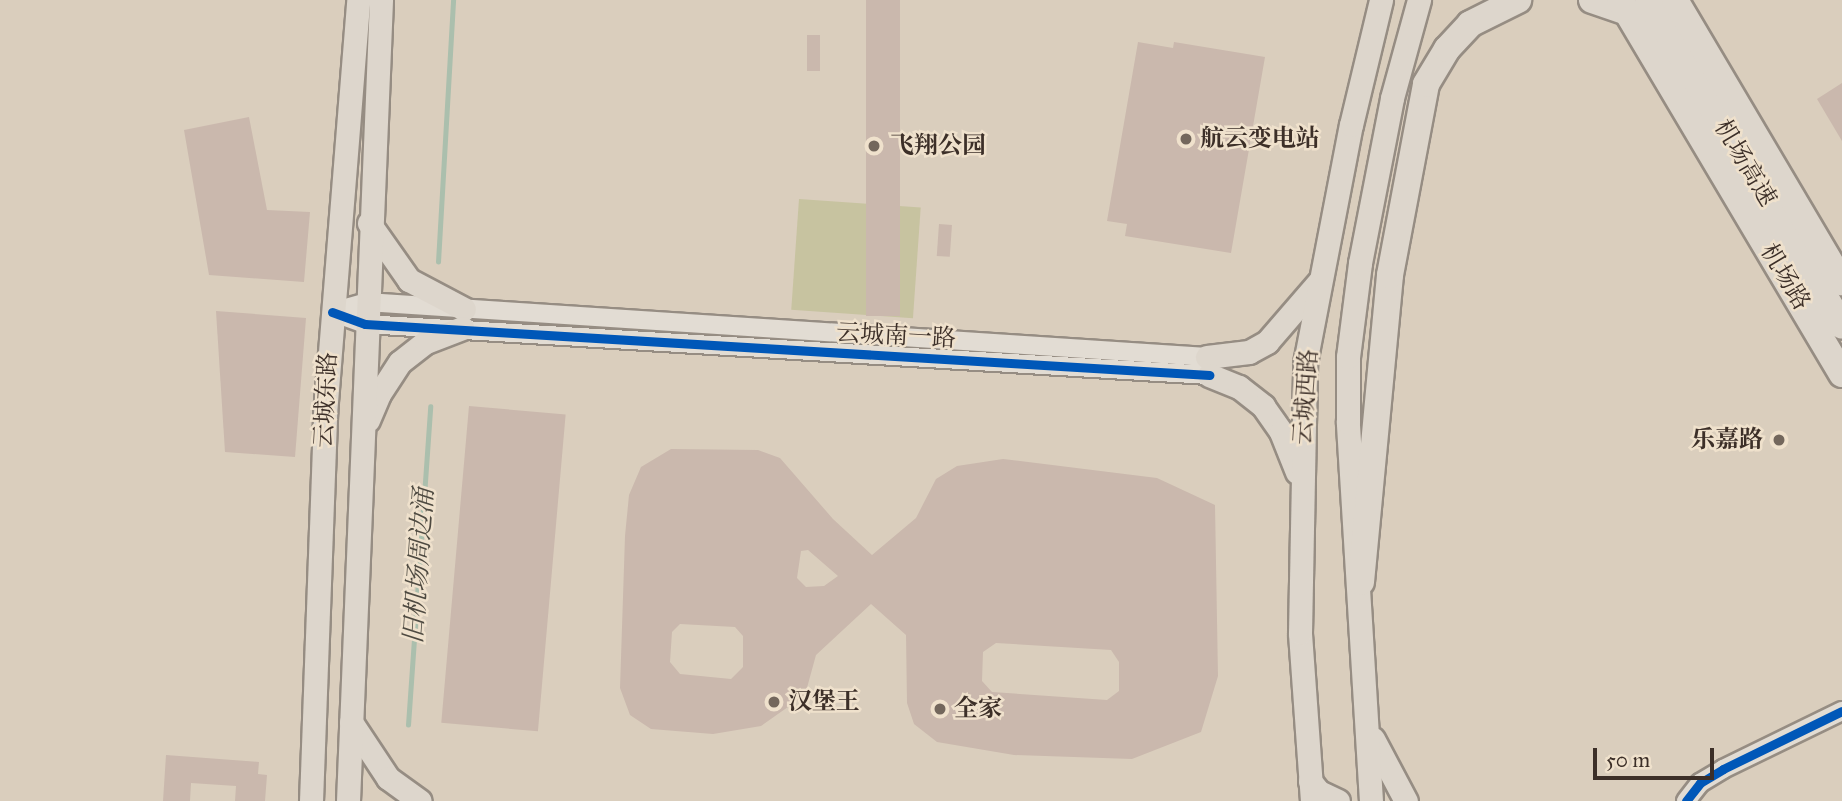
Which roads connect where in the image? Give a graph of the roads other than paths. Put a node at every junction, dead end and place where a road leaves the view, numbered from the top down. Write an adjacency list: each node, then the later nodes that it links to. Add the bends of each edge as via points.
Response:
1 (358, 0): 12 (main road, 云城东路)
2 (381, 0): 9 (main road, 云城东路)
3 (1381, 0): 10 (main road, 云城西路)
4 (1419, 0): 22 (main road, 云城西路, via 1389,112 1360,263 1348,357 1348,422)
5 (1518, 0): 22 (highway, via 1470,24 1447,48 1426,84 1390,275)
6 (1592, 0): 8 (highway)
7 (1675, 0): 11 (highway, 机场路)
8 (1632, 4): 15 (highway, 机场高速); 17 (highway, 机场路)
9 (369, 223): 13 (main road, 云城东路); 14 (main road, via 409,279)
10 (1320, 281): 16 (main road, via 1267,342); 21 (main road, 云城西路, via 1305,363)
11 (1842, 282)
12 (332, 312): 13 (street, 云城南一路); 19 (main road, 云城东路)
13 (366, 313): 14 (street, 云城南一路); 18 (main road, 云城东路)
14 (463, 319): 16 (street, 云城南一路); 16 (street, 云城南一路, via 580,335); 20 (main road, via 401,362 371,410)
15 (1842, 326)
16 (1208, 366): 21 (main road, via 1263,406 1281,432)
17 (1842, 374)
18 (362, 413): 19 (main road, via 343,398); 20 (main road, 云城东路)
19 (325, 414): 28 (main road, 云城东路)
20 (362, 447): 24 (main road, 云城东路)
21 (1300, 482): 27 (main road, 云城西路)
22 (1361, 582): 25 (main road, 云城西路)
23 (1842, 711): 34 (street, via 1724,769 1700,783)
24 (351, 722): 29 (main road, 云城东路); 30 (main road, via 388,778)
25 (1368, 729): 26 (main road, 云城西路); 33 (main road)
26 (1371, 792): 32 (main road)
27 (1307, 794): 31 (main road, via 1319,792)
28 (311, 801)
29 (348, 801)
30 (420, 801)
31 (1338, 801)
32 (1351, 801)
33 (1406, 801)
34 (1686, 801)

